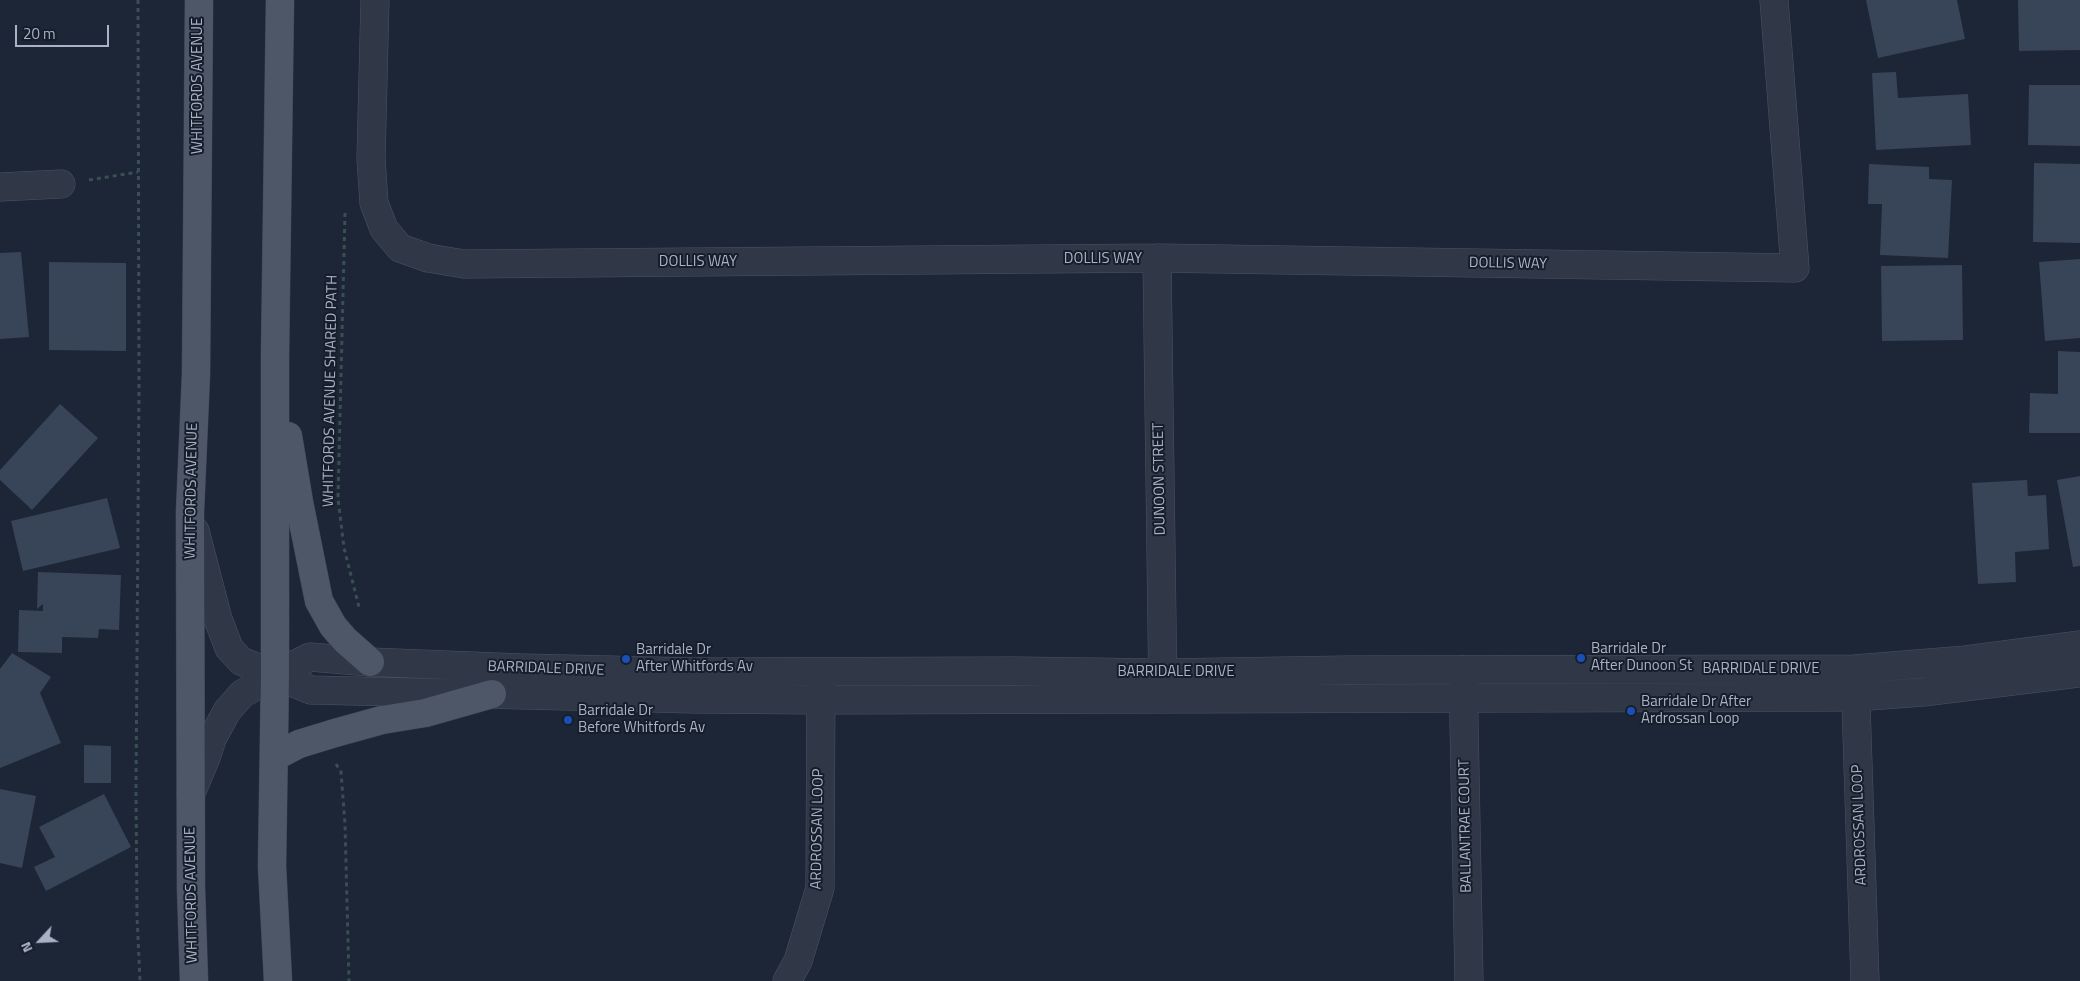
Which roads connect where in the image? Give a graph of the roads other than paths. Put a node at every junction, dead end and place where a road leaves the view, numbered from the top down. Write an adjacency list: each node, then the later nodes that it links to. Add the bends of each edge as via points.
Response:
1 (199, 0): 9 (main road, WHITFORDS AVENUE, via 196,374)
2 (280, 0): 8 (main road)
3 (375, 0): 7 (street, DOLLIS WAY, via 371,159 374,203 384,229 400,248 428,258 464,264)
4 (1774, 0): 7 (street, DOLLIS WAY, via 1795,268)
5 (61, 184): 6 (street)
6 (0, 188)
7 (1157, 258): 15 (street, DUNOON STREET)
8 (275, 356): 11 (main road, via 319,601 333,626); 17 (main road)
9 (190, 512): 17 (street, BARRIDALE DRIVE, via 218,619 230,648 241,661); 24 (main road, WHITFORDS AVENUE)
10 (2080, 645): 12 (street, BARRIDALE DRIVE, via 1966,660)
11 (370, 662): 14 (street, BARRIDALE DRIVE, via 619,671); 17 (street, BARRIDALE DRIVE, via 310,657)
12 (1855, 669): 13 (street, BARRIDALE DRIVE); 19 (street, ARDROSSAN LOOP)
13 (1463, 670): 15 (street, BARRIDALE DRIVE); 20 (street, BALLANTRAE COURT)
14 (821, 672): 15 (street, BARRIDALE DRIVE); 21 (street, ARDROSSAN LOOP)
15 (1163, 673): 22 (street, DUNOON STREET)
16 (2080, 673): 19 (street, BARRIDALE DRIVE)
17 (275, 675): 18 (street, BARRIDALE DRIVE, via 310,690); 23 (main road); 24 (street, BARRIDALE DRIVE, via 242,694 227,711)
18 (492, 694): 21 (street, BARRIDALE DRIVE); 23 (main road, via 318,737)
19 (1856, 697): 20 (street, BARRIDALE DRIVE); 29 (street, ARDROSSAN LOOP)
20 (1464, 699): 22 (street, BARRIDALE DRIVE); 28 (street, BALLANTRAE COURT)
21 (820, 700): 22 (street, BARRIDALE DRIVE); 27 (street, ARDROSSAN LOOP, via 820,888 798,960)
22 (1163, 700)
23 (274, 757): 26 (main road, via 272,866)
24 (191, 792): 25 (main road, WHITFORDS AVENUE)
25 (194, 981)
26 (278, 981)
27 (787, 981)
28 (1469, 981)
29 (1865, 981)

